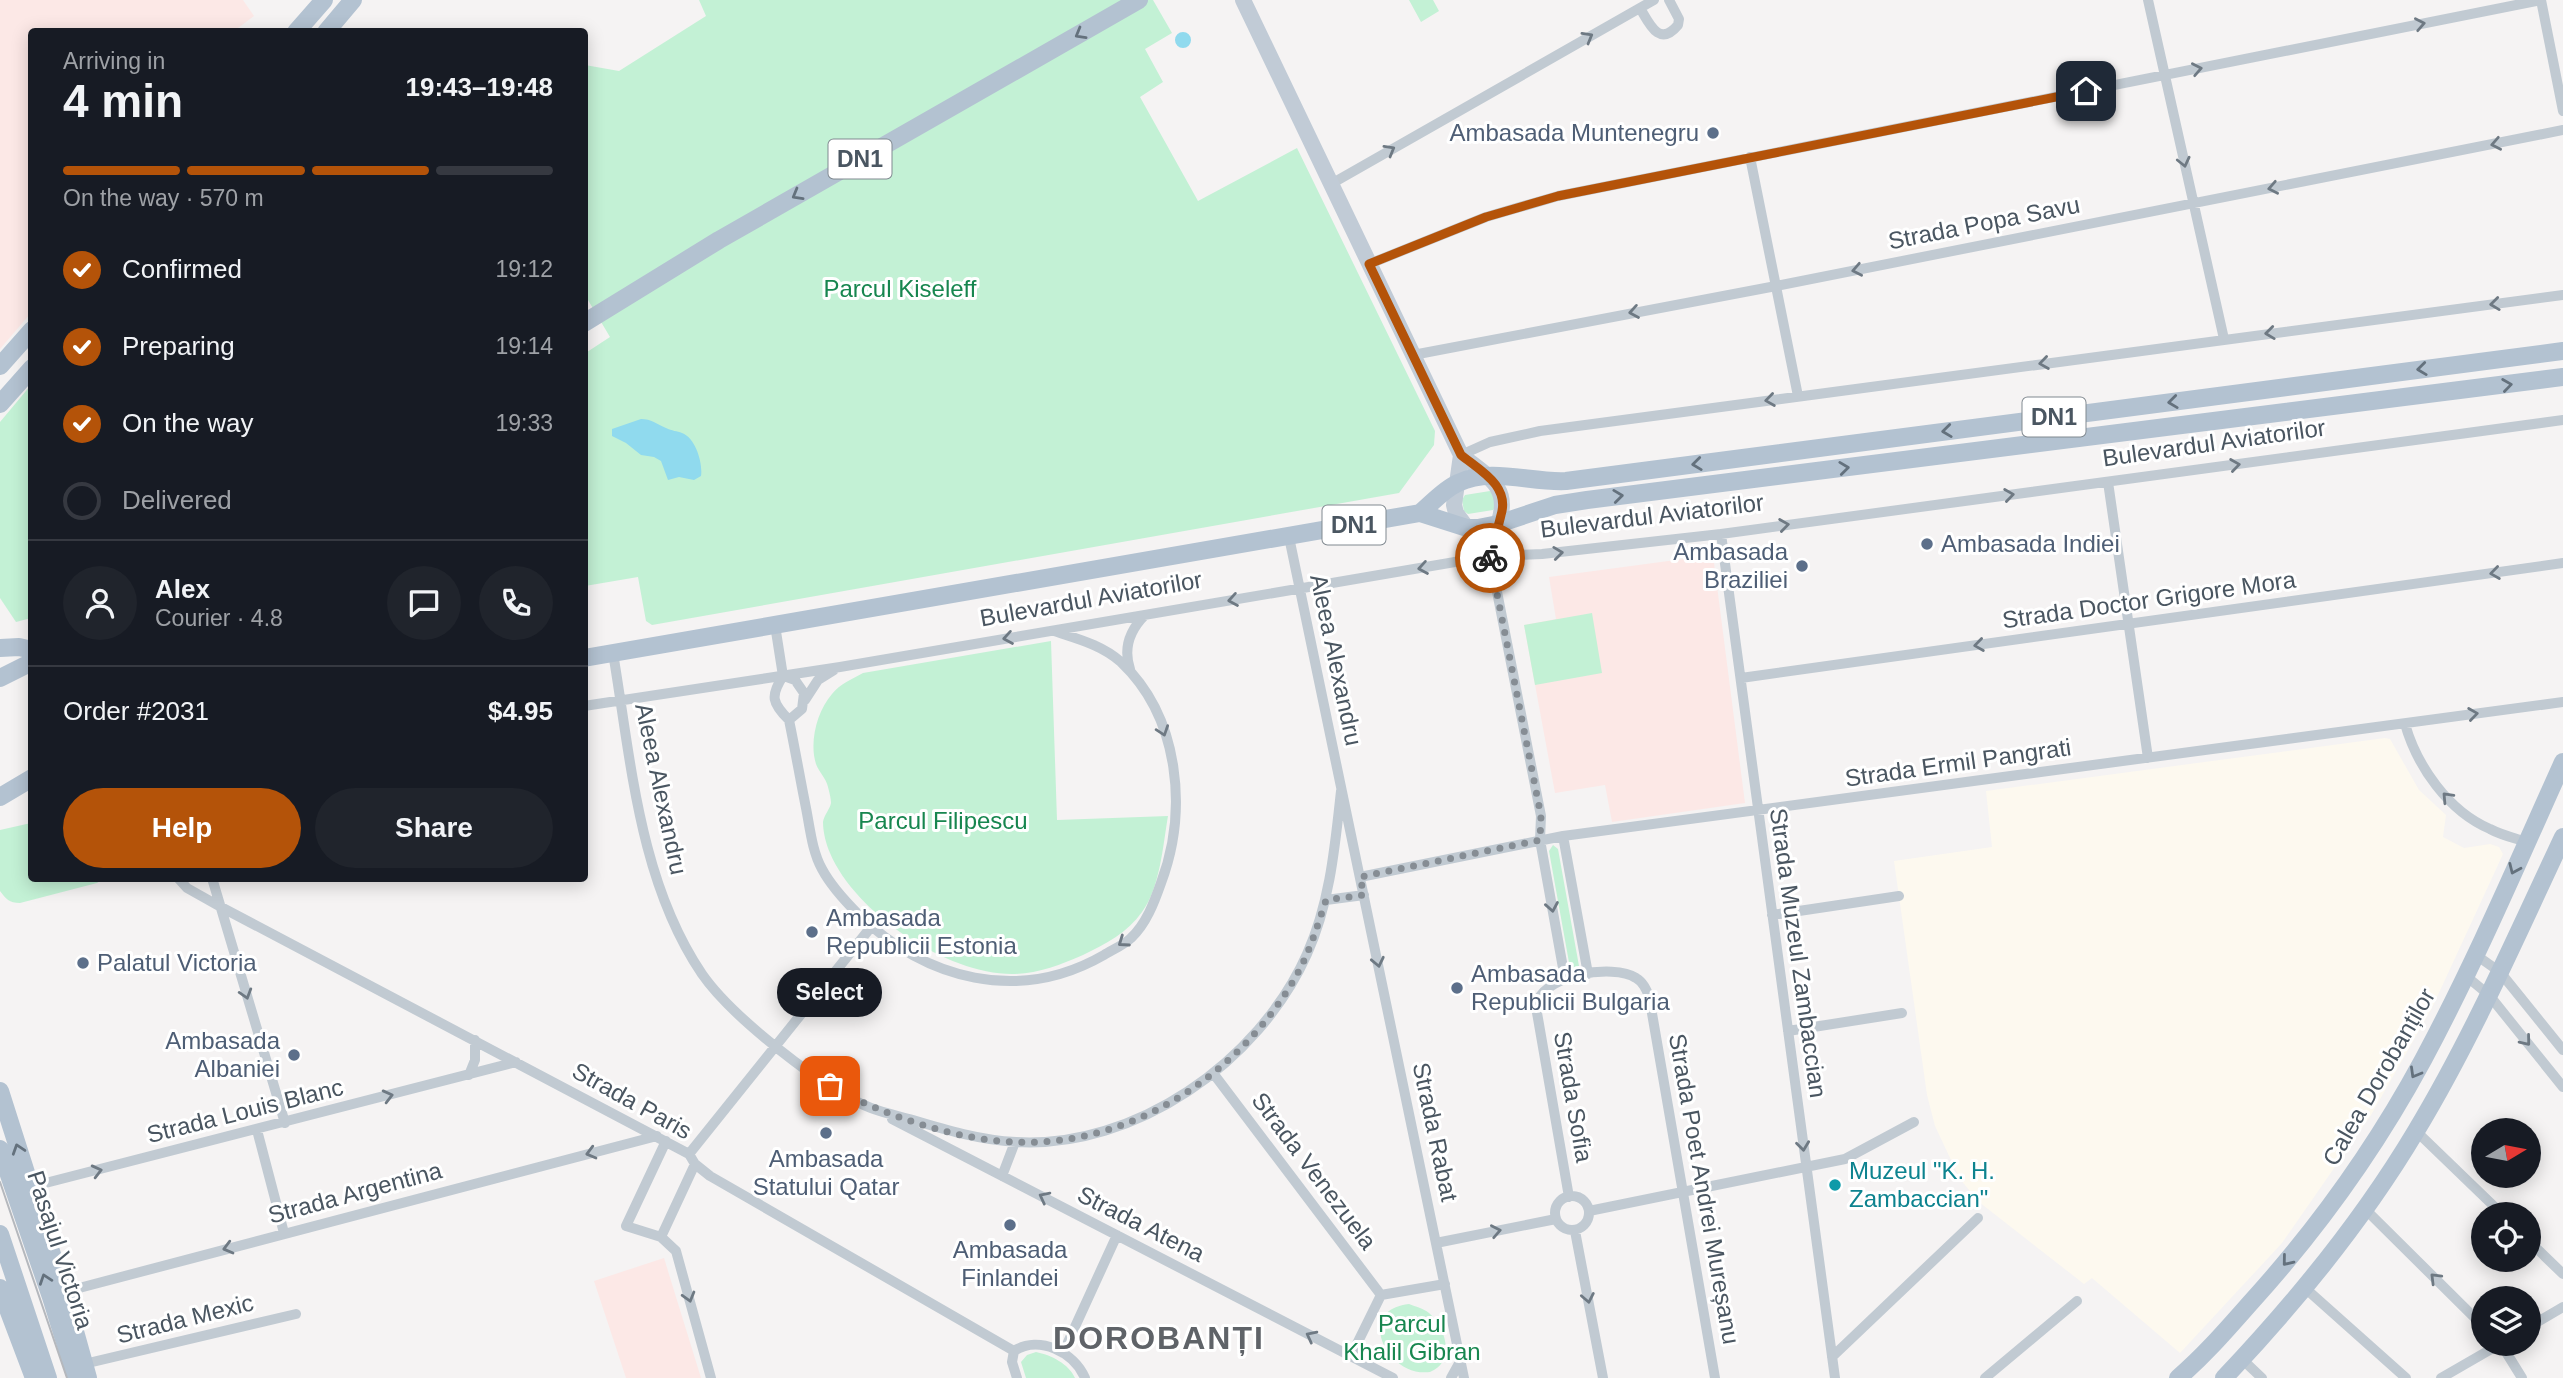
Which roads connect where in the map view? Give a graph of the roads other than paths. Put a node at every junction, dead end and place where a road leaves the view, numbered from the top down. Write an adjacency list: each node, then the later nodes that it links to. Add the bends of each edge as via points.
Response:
1 (324, 0): 10 (main road)
2 (352, 0): 11 (main road)
3 (1139, 0): 21 (main road, DN1, one-way to 21, via 719,240)
4 (1243, 0): 16 (main road)
5 (1654, 0): 9 (street)
6 (1669, 0): 9 (street, via 1679,19 1678,26 1667,34 1653,30)
7 (2148, 0): 12 (street)
8 (2541, 0): 12 (street, one-way to 8); 13 (street)
9 (1640, 8): 16 (street, one-way to 9)
10 (300, 28)
11 (329, 28)
12 (2165, 76): 15 (street); 17 (street, one-way to 17)
13 (2563, 111)
14 (2563, 130): 17 (street, Strada Popa Savu, one-way to 17)
15 (1749, 156): 18 (street, via 1522,205); 19 (street)
16 (1331, 184): 18 (main road)
17 (2193, 203): 19 (street, Strada Popa Savu, one-way to 19); 23 (street)
18 (1369, 264): 25 (main road)
19 (1776, 286): 25 (street, Strada Popa Savu, one-way to 25); 29 (street)
20 (2563, 295): 23 (street, one-way to 23)
21 (588, 321)
22 (28, 334): 26 (main road)
23 (2224, 338): 29 (street, one-way to 29)
24 (2563, 351): 33 (main road, Bulevardul Aviatorilor / DN1, one-way to 33, via 1566,481)
25 (1413, 355): 32 (main road)
26 (0, 366)
27 (28, 372): 30 (main road)
28 (2563, 377): 37 (main road, Bulevardul Aviatorilor / DN1, one-way to 28, via 1550,507)
29 (1798, 396): 32 (street, one-way to 32, via 1540,431 1490,442)
30 (0, 404)
31 (2563, 420): 34 (street, Bulevardul Aviatorilor, one-way to 31)
32 (1461, 455): 33 (main road); 35 (main road)
33 (1487, 476): 35 (main road); 37 (main road, via 1503,498)
34 (2108, 482): 39 (street, Bulevardul Aviatorilor, one-way to 34); 45 (street)
35 (1455, 484): 36 (main road); 38 (main road, via 1456,513)
36 (1420, 513): 38 (main road, DN1); 40 (main road, Bulevardul Aviatorilor / DN1)
37 (1499, 524): 38 (main road, DN1); 41 (street)
38 (1467, 528): 41 (street)
39 (1721, 534): 41 (street, Bulevardul Aviatorilor, one-way to 39); 57 (street, Strada Muzeul Zambaccian)
40 (1289, 537): 43 (street, Aleea Alexandru); 46 (main road, Bulevardul Aviatorilor / DN1)
41 (1490, 556): 43 (street, Bulevardul Aviatorilor, one-way to 43); 71 (street)
42 (2563, 563): 45 (street, Strada Doctor Grigore Mora, one-way to 45)
43 (1300, 589): 44 (street, Bulevardul Aviatorilor, one-way to 44); 68 (street, Aleea Alexandru)
44 (1145, 615): 47 (street, Bulevardul Aviatorilor); 54 (street, via 1131,632 1127,662)
45 (2129, 624): 57 (street, Strada Doctor Grigore Mora, one-way to 57); 64 (street)
46 (775, 625): 50 (main road, Bulevardul Aviatorilor / DN1); 55 (street)
47 (1052, 631): 53 (street, Bulevardul Aviatorilor, one-way to 53); 54 (street, via 1108,652)
48 (0, 648): 49 (main road)
49 (28, 649)
50 (613, 653): 51 (main road, Bulevardul Aviatorilor / DN1); 58 (street, Aleea Alexandru)
51 (588, 657)
52 (28, 664): 56 (main road)
53 (839, 667): 55 (street, Bulevardul Aviatorilor); 59 (street, via 818,680)
54 (1131, 672): 84 (street, one-way to 84, via 1158,715 1171,753 1177,813 1168,864 1152,910 1130,939 1061,975 1028,982 992,981 930,964)
55 (782, 676): 58 (street, Bulevardul Aviatorilor); 59 (street, via 801,685); 62 (street, via 774,699)
56 (0, 678)
57 (1741, 678): 70 (street, Strada Muzeul Zambaccian)
58 (621, 700): 61 (street, Bulevardul Aviatorilor); 94 (street, Aleea Alexandru, via 645,836 667,906 712,987)
59 (804, 701): 62 (street)
60 (2563, 702): 63 (street, Strada Ermil Pangrati, one-way to 60)
61 (588, 705)
62 (789, 720): 84 (street, via 821,868)
63 (2405, 724): 64 (street, Strada Ermil Pangrati); 75 (street, one-way to 63, via 2488,829 2454,804 2412,748)
64 (2148, 758): 70 (street, Strada Ermil Pangrati)
65 (2563, 762): 75 (main road, Calea Dorobanților)
66 (28, 780): 69 (main road)
67 (28, 789): 69 (main road)
68 (1341, 791): 76 (street, Aleea Alexandru); 81 (street, Aleea Alexandru)
69 (0, 798)
70 (1758, 811): 72 (street, Strada Ermil Pangrati); 83 (street, Strada Muzeul Zambaccian)
71 (1541, 816): 72 (street); 74 (street)
72 (1563, 836): 74 (street, Strada Ermil Pangrati); 87 (street)
73 (2563, 837): 86 (main road)
74 (1540, 840): 76 (street, Strada Ermil Pangrati); 89 (street, one-way to 89)
75 (2526, 842): 85 (main road, Calea Dorobanților, one-way to 85)
76 (1360, 877): 79 (street, Strada Rabat)
77 (182, 882): 82 (street, Strada Paris)
78 (213, 882): 82 (street)
79 (1364, 895): 81 (street); 125 (street, Strada Rabat, one-way to 125)
80 (1899, 896): 83 (street)
81 (1326, 900): 97 (street, Aleea Alexandru, via 1295,979 1256,1031)
82 (219, 906): 93 (street, Strada Paris); 103 (street, one-way to 103)
83 (1772, 915): 92 (street, Strada Muzeul Zambaccian)
84 (871, 927): 94 (street)
85 (2476, 955): 86 (street); 88 (main road, Calea Dorobanților)
86 (2500, 972): 90 (main road); 95 (street)
87 (1588, 974): 89 (street, Strada Poet Andrei Mureșanu); 113 (street, Strada Poet Andrei Mureșanu, via 1627,974 1644,985)
88 (2466, 976): 90 (street); 159 (main road, Calea Dorobanților, one-way to 159, via 2423,1060 2340,1194 2285,1264)
89 (1565, 979): 114 (street, Strada Sofia, via 1543,989 1536,1007)
90 (2489, 995): 99 (street, one-way to 99); 105 (main road)
91 (1902, 1013): 92 (street)
92 (1788, 1031): 110 (street, Strada Muzeul Zambaccian, one-way to 110)
93 (475, 1040): 96 (street, Strada Paris); 98 (street)
94 (775, 1045): 101 (street, Aleea Alexandru, via 830,1086); 109 (street)
95 (2563, 1050)
96 (516, 1062): 98 (street, Strada Louis Blanc); 106 (street, Strada Paris)
97 (1213, 1073): 107 (street, Aleea Alexandru, via 1166,1107 1129,1124 1064,1139); 132 (street, Strada Venezuela)
98 (470, 1075): 103 (street, Strada Louis Blanc, one-way to 98)
99 (2563, 1087)
100 (0, 1091): 112 (main road, one-way to 100)
101 (869, 1107): 107 (street, Aleea Alexandru, via 953,1132); 111 (street, Strada Atena)
102 (1914, 1122): 110 (street, via 1845,1159)
103 (285, 1123): 104 (street, Strada Louis Blanc)
104 (257, 1130): 112 (street, Strada Louis Blanc, one-way to 104); 121 (street)
105 (2416, 1131): 115 (street); 116 (main road)
106 (661, 1138): 109 (street, Strada Paris); 121 (street, Strada Argentina, one-way to 121); 124 (street, via 626,1226)
107 (1015, 1142): 111 (street)
108 (0, 1149): 146 (main road, Pasajul Victoria, one-way to 108)
109 (692, 1159): 124 (street); 138 (street, Strada Paris, via 710,1176)
110 (1805, 1169): 113 (street); 143 (street, Strada Muzeul Zambaccian)
111 (1002, 1176): 123 (street, Strada Atena, one-way to 111)
112 (30, 1187): 131 (main road)
113 (1684, 1193): 117 (street); 156 (street, Strada Poet Andrei Mureșanu)
114 (1569, 1196): 117 (street, via 1580,1198); 119 (street, via 1557,1205)
115 (2490, 1202)
116 (2365, 1209): 130 (main road); 136 (street, one-way to 116)
117 (1589, 1211): 120 (street, via 1584,1226)
118 (1978, 1218): 143 (street)
119 (1556, 1219): 120 (street, via 1565,1229); 125 (street, one-way to 119)
120 (1575, 1231): 155 (street, one-way to 155)
121 (284, 1233): 131 (street, Strada Argentina, one-way to 131)
122 (0, 1234): 148 (main road, Pasajul Victoria)
123 (1117, 1235): 139 (street); 140 (street, Strada Atena, one-way to 123)
124 (661, 1237): 149 (street, one-way to 149, via 676,1251)
125 (1436, 1243): 128 (street, Strada Rabat)
126 (2541, 1253): 127 (street)
127 (2563, 1274)
128 (1445, 1284): 132 (street); 145 (street, Strada Rabat)
129 (0, 1288): 147 (main road)
130 (2305, 1288): 144 (main road); 162 (street)
131 (64, 1292): 146 (main road)
132 (1381, 1295): 140 (street)
133 (2077, 1301): 158 (street)
134 (2563, 1307): 137 (street)
135 (296, 1314): 146 (street, Strada Mexic)
136 (2471, 1314)
137 (2541, 1320)
138 (1014, 1351): 139 (street, via 1038,1344); 150 (street)
139 (1063, 1353): 151 (street)
140 (1351, 1356): 152 (street, Strada Atena)
141 (2480, 1356): 163 (street)
142 (2508, 1356): 164 (street)
143 (1832, 1357): 157 (street, Strada Muzeul Zambaccian)
144 (2242, 1359): 160 (main road); 161 (street)
145 (1461, 1360): 153 (street); 154 (street, Strada Rabat)
146 (80, 1372)
147 (34, 1378)
148 (48, 1378)
149 (712, 1378)
150 (1017, 1378)
151 (1085, 1378)
152 (1394, 1378)
153 (1451, 1378)
154 (1464, 1378)
155 (1603, 1378)
156 (1715, 1378)
157 (1835, 1378)
158 (1985, 1378)
159 (2178, 1378)
160 (2224, 1378)
161 (2262, 1378)
162 (2406, 1378)
163 (2441, 1378)
164 (2522, 1378)

